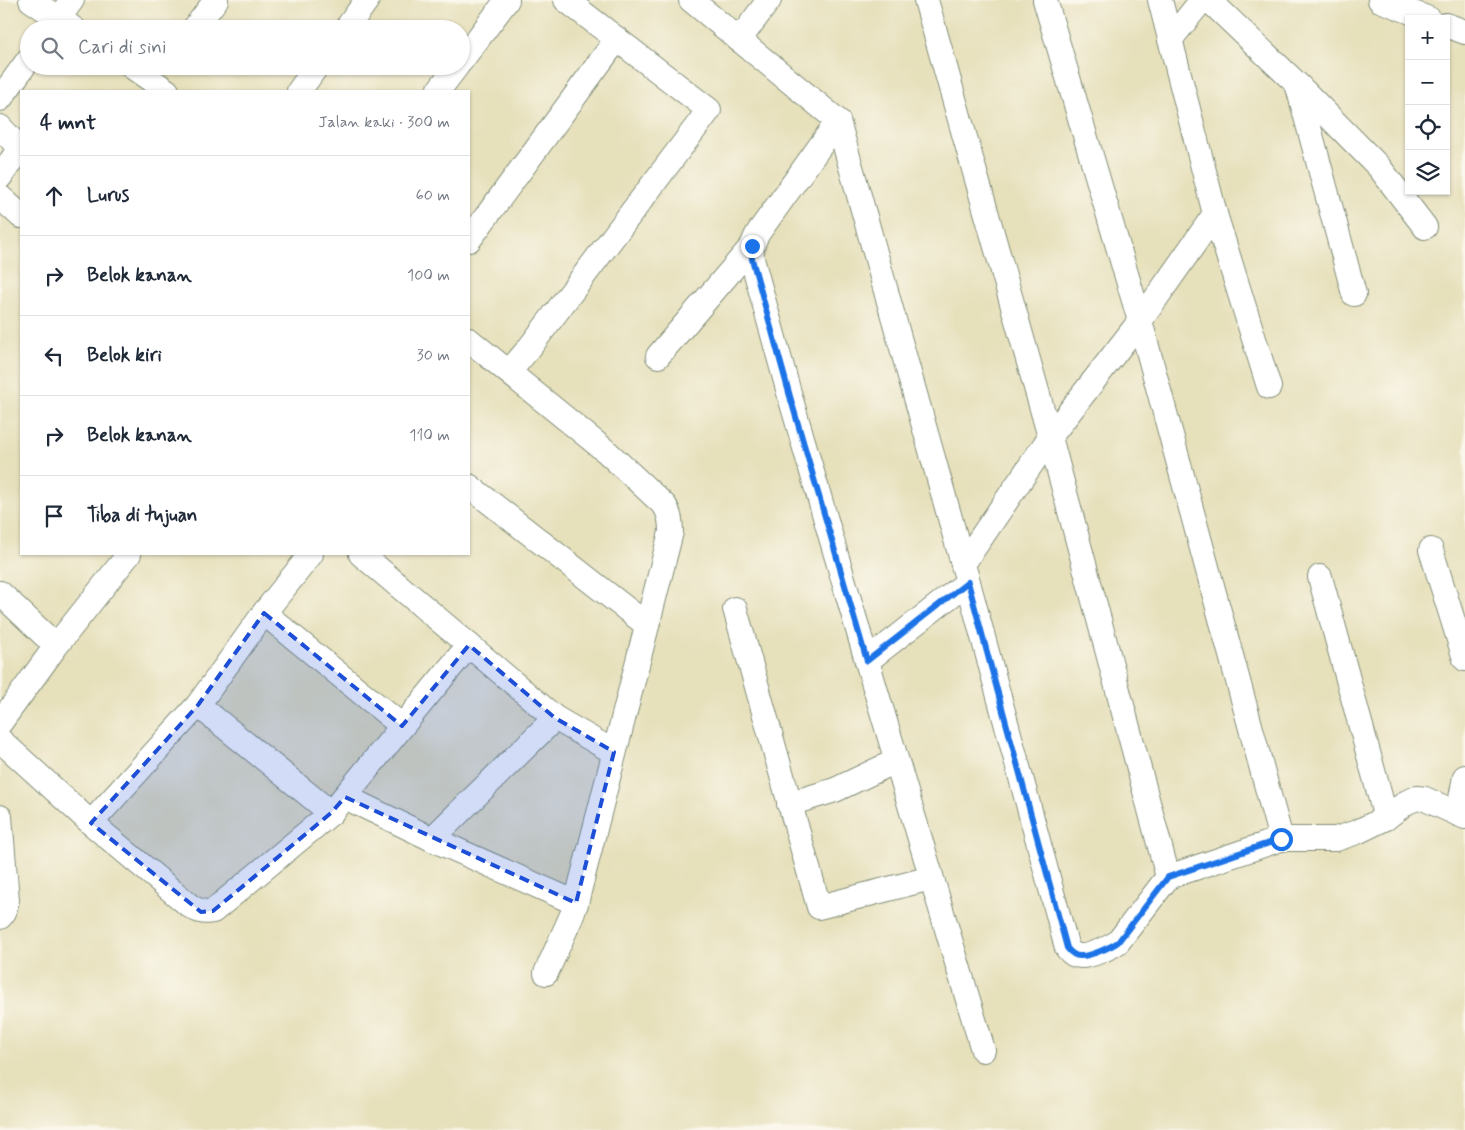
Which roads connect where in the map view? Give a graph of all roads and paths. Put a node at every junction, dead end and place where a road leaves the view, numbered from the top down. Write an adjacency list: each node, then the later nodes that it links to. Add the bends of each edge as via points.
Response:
1 (31, 0): 15 (street)
2 (216, 0): 16 (street)
3 (367, 0): 17 (street)
4 (507, 0): 23 (street)
5 (566, 0): 20 (street)
6 (691, 0): 21 (street)
7 (769, 0): 21 (street)
8 (926, 0): 46 (street)
9 (1045, 0): 41 (street)
10 (1160, 0): 22 (street)
11 (1202, 0): 22 (street)
12 (1209, 0): 27 (street)
13 (1380, 0): 14 (street)
14 (1419, 15)
15 (64, 19)
16 (201, 20)
17 (353, 20)
18 (1450, 26): 19 (street)
19 (1465, 32)
20 (617, 40): 38 (street); 44 (street, via 709,110)
21 (739, 40): 31 (street)
22 (1170, 40): 35 (street)
23 (470, 49)
24 (20, 71): 30 (street)
25 (310, 75): 28 (street)
26 (450, 75): 29 (street)
27 (1298, 85): 37 (street, via 1379,167); 40 (street)
28 (299, 90)
29 (439, 90)
30 (0, 99)
31 (838, 121): 39 (street); 52 (street)
32 (0, 127): 33 (street, via 18,148)
33 (0, 177)
34 (0, 197): 36 (street)
35 (1216, 214): 41 (street); 45 (street)
36 (20, 215)
37 (1425, 226)
38 (470, 239)
39 (752, 246): 43 (street); 61 (street, via 752,259 788,390)
40 (1354, 294)
41 (1140, 321): 46 (street); 77 (street)
42 (472, 350): 44 (street)
43 (658, 356)
44 (509, 372): 57 (street, via 607,452 665,506 671,532)
45 (1269, 387)
46 (1050, 437): 52 (street); 78 (street)
47 (470, 487): 57 (street)
48 (1431, 550): 60 (street)
49 (128, 555): 59 (street)
50 (310, 555): 56 (street)
51 (362, 555): 58 (street)
52 (965, 573): 61 (street); 78 (street, via 1067,948 1085,956 1113,946)
53 (1320, 576): 74 (street)
54 (0, 592): 59 (street)
55 (735, 609): 70 (street)
56 (264, 613): 62 (street); 65 (street)
57 (647, 625): 67 (street)
58 (468, 645): 63 (street); 65 (street)
59 (56, 646): 64 (street)
60 (1465, 659)
61 (867, 661): 68 (street)
62 (198, 705): 71 (street); 75 (street)
63 (555, 718): 67 (street); 76 (street)
64 (0, 723)
65 (402, 726): 71 (street)
66 (0, 740): 75 (street)
67 (614, 752): 80 (street)
68 (896, 761): 70 (street, via 835,790); 79 (street)
69 (1465, 777): 72 (street)
70 (790, 804): 79 (street, via 819,907)
71 (338, 805): 75 (street, via 213,910 206,912 190,906); 76 (street)
72 (1462, 816): 74 (street, via 1417,798)
73 (0, 817): 81 (street, via 8,900)
74 (1386, 818): 77 (street, via 1336,839)
75 (91, 823)
76 (432, 839): 80 (street)
77 (1281, 839): 78 (street)
78 (1168, 877)
79 (931, 878): 83 (street)
80 (576, 903): 82 (street)
81 (0, 917)
82 (546, 973)
83 (982, 1050)

